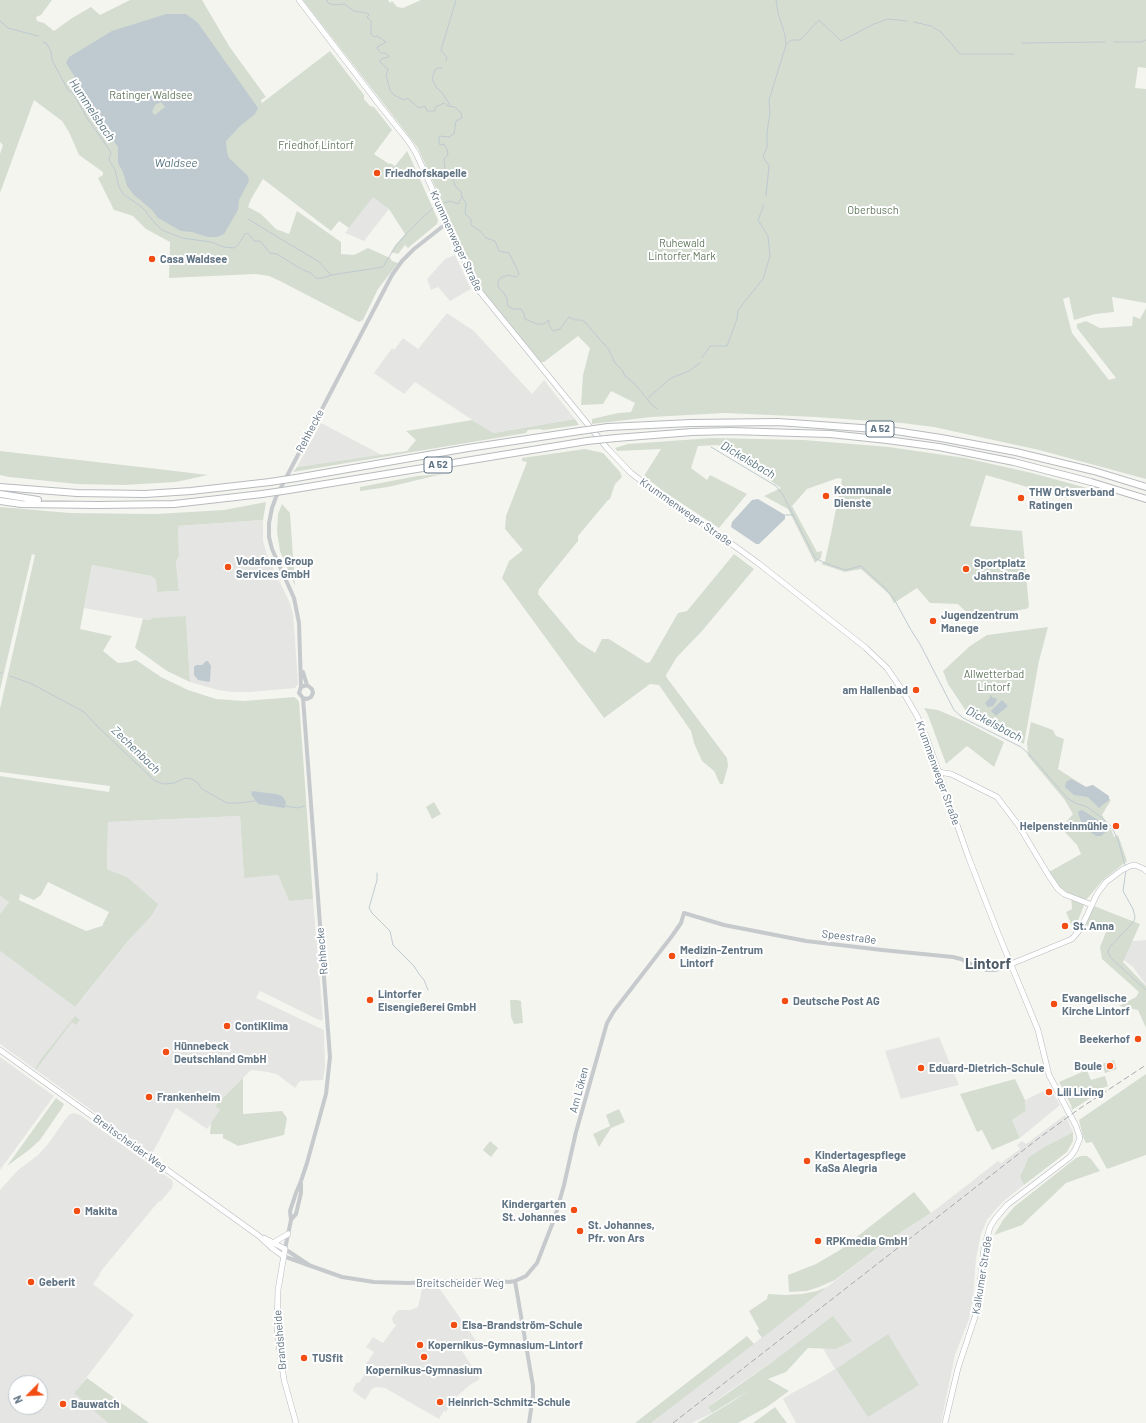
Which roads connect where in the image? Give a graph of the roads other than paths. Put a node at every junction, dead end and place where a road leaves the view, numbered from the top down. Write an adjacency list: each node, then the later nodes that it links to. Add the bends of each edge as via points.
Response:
1 (299, 0): 2 (main road, Krummenweger Straße, via 409,142)
2 (447, 224): 11 (street, Rehhecke, via 414,249 392,275 272,508 269,537 297,610); 15 (main road, Krummenweger Straße, via 482,296 615,457 648,486 725,538 849,633 887,668 917,716)
3 (0, 483): 6 (highway)
4 (0, 487): 6 (highway, A 52)
5 (1146, 487): 6 (highway, A 52, bridge, via 1016,452 941,438 888,430 778,422 608,427 270,482 191,491 146,494)
6 (45, 491)
7 (0, 494): 10 (highway, A 52)
8 (1146, 499): 10 (highway, A 52, bridge, via 1014,462 939,447 830,434 731,431 587,441 289,490 174,504)
9 (0, 501): 10 (highway, via 21,504)
10 (57, 503)
11 (301, 668): 12 (street, Rehhecke); 13 (street, Rehhecke)
12 (307, 686): 13 (street); 14 (street, via 312,688 313,693)
13 (301, 687): 14 (street, via 299,693)
14 (305, 699): 22 (street, Rehhecke, via 330,1057 326,1094 290,1212)
15 (938, 772): 17 (main road, via 951,774 997,797 1019,826 1058,889); 19 (main road, Krummenweger Straße)
16 (1146, 871): 17 (main road, via 1132,865 1122,870 1106,882)
17 (1092, 905): 19 (main road, via 1082,928 1072,939)
18 (684, 913): 19 (street, Speestraße, via 724,925 806,941 953,957 987,970 996,970); 28 (street, Am Löken, via 672,936 610,1018 583,1108 555,1217 536,1264 526,1276)
19 (1011, 964): 21 (main road, Krummenweger Straße, via 1038,1030 1047,1067)
20 (0, 1050): 23 (main road, Breitscheider Weg)
21 (1080, 1138): 31 (main road, Kalkumer Straße, via 1070,1157 1007,1206 990,1227 984,1248 975,1317 958,1368)
22 (288, 1234): 24 (main road); 25 (street, Rehhecke)
23 (259, 1236): 24 (main road, Breitscheider Weg); 26 (main road, Breitscheider Weg)
24 (274, 1243): 25 (main road, Breitscheider Weg)
25 (285, 1249): 26 (main road, Rehhecke); 27 (street, Breitscheider Weg)
26 (284, 1256): 27 (street, Breitscheider Weg); 29 (main road, Brandsheide, via 277,1303 279,1345 284,1380)
27 (312, 1267): 28 (street, Breitscheider Weg, via 342,1277 374,1282)
28 (515, 1281): 30 (street, Breitscheider Weg, via 533,1386)
29 (296, 1423)
30 (529, 1423)
31 (945, 1423)

